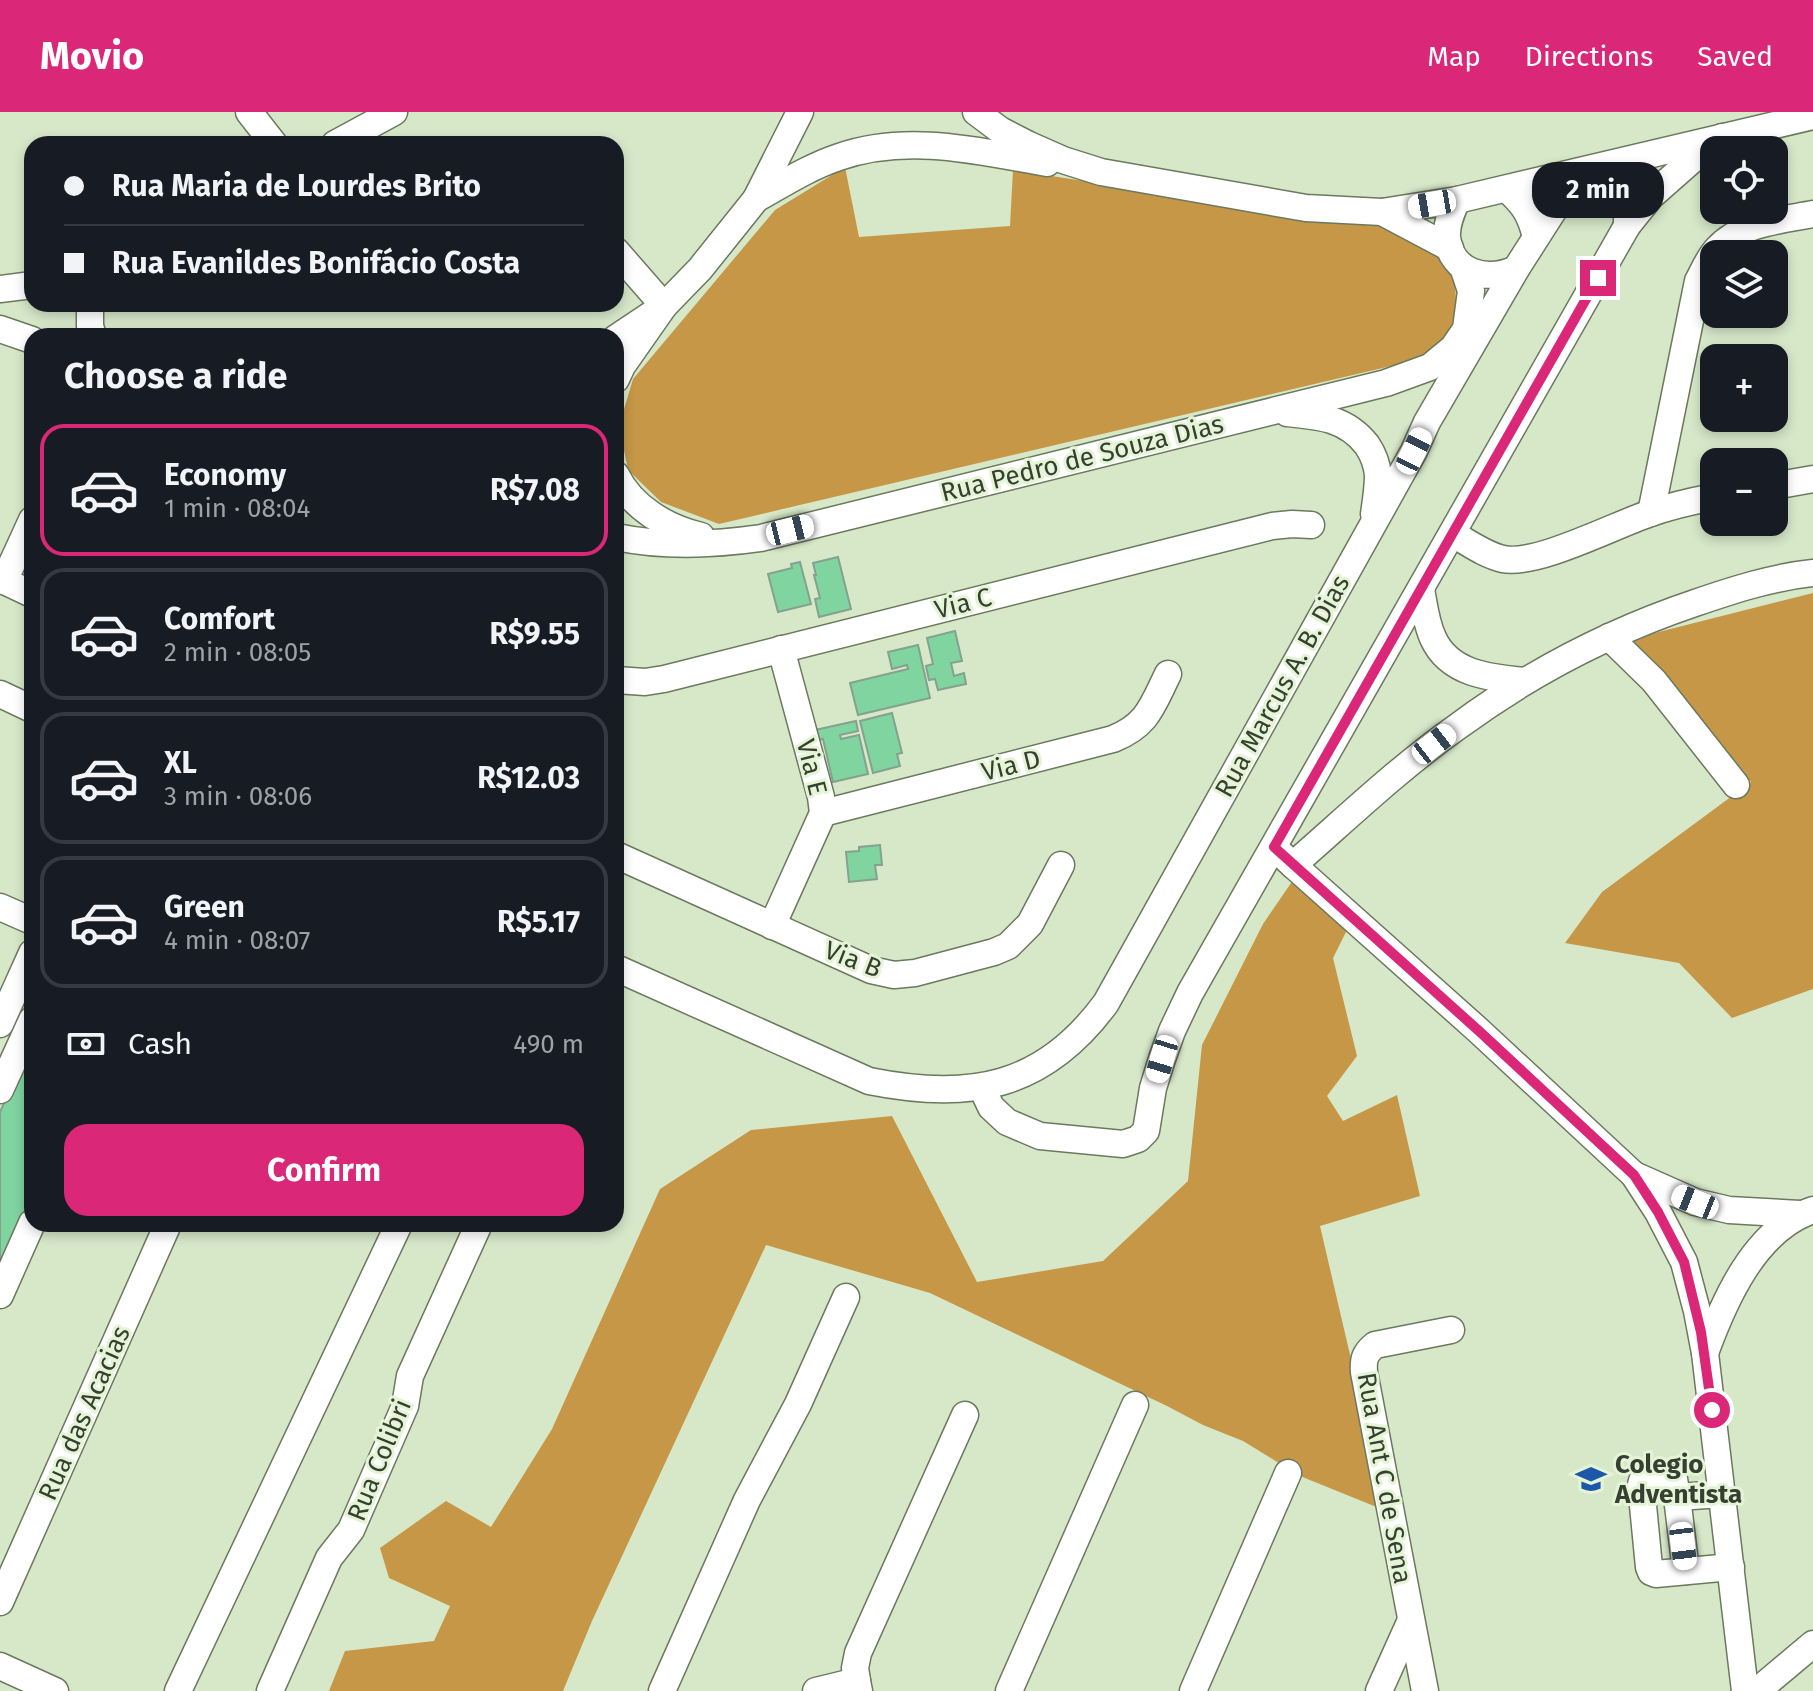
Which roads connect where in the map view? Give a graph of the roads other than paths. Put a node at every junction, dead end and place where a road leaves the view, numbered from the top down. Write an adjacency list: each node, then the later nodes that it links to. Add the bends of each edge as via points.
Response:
1 (249, 112): 6 (street)
2 (394, 112): 7 (street)
3 (800, 112): 16 (street)
4 (976, 112): 13 (street, via 1029,145)
5 (1813, 116): 8 (street)
6 (268, 136)
7 (350, 136)
8 (1726, 136)
9 (1700, 142): 11 (street)
10 (1700, 154): 15 (street)
11 (1646, 155): 12 (street); 15 (street); 20 (street)
12 (1582, 171): 14 (street); 20 (street, via 1615,195); 21 (street, Rua Marcus A. B. Dias)
13 (1101, 172): 16 (street, via 956,147 879,147 840,156); 18 (street, via 1306,208)
14 (1507, 189): 17 (street); 21 (street, via 1526,208)
15 (1651, 196): 20 (street)
16 (756, 199): 27 (street)
17 (1457, 200): 18 (street); 22 (street, via 1447,237)
18 (1382, 212): 22 (street)
19 (1813, 214): 41 (street, via 1735,235 1707,263 1698,281)
20 (1627, 218): 44 (street)
21 (1536, 237): 24 (street, Rua Marcus A. B. Dias)
22 (1457, 257): 24 (street, via 1472,272 1494,276); 32 (street, Rua Pedro de Souza Dias, via 1471,291 1466,329 1430,367)
23 (624, 260): 27 (street)
24 (1516, 269): 34 (street, Rua Marcus A. B. Dias)
25 (24, 286): 26 (street)
26 (0, 289)
27 (664, 306): 29 (street); 31 (street)
28 (0, 329): 30 (street)
29 (624, 333)
30 (24, 337)
31 (624, 363)
32 (1382, 384): 33 (street, Rua Pedro de Souza Dias); 34 (street, via 1416,393); 35 (street, via 1357,406 1354,423)
33 (1266, 412): 35 (street, via 1331,419); 47 (street, Rua Pedro de Souza Dias)
34 (1427, 422): 36 (street, Rua Marcus A. B. Dias)
35 (1364, 442): 36 (street, via 1381,457 1393,459); 42 (street, via 1378,474)
36 (1414, 451): 42 (street, Rua Marcus A. B. Dias)
37 (1813, 479): 38 (street)
38 (1788, 483)
39 (624, 486): 47 (street, via 638,505 667,524)
40 (1700, 500): 41 (street)
41 (1651, 513): 44 (street, via 1519,560 1488,554)
42 (1374, 521): 72 (street, Rua Marcus A. B. Dias, via 1106,1003 1070,1044 1043,1064)
43 (1311, 525): 53 (street, Via C, via 1272,526)
44 (1453, 534): 50 (street)
45 (24, 536): 49 (street)
46 (624, 538): 47 (street, Rua Pedro de Souza Dias)
47 (727, 543)
48 (1813, 573): 52 (street, via 1709,598)
49 (2, 580): 51 (street)
50 (1421, 589): 56 (street, via 1433,640 1447,658 1470,672); 61 (street)
51 (24, 590)
52 (1609, 637): 56 (street); 59 (street, via 1654,681)
53 (781, 649): 55 (street, Via C, via 664,679); 60 (street, Via E)
54 (1168, 674): 60 (street, Via D, via 1141,723 1113,739)
55 (624, 681)
56 (1525, 681): 64 (street, via 1456,727)
57 (0, 694): 58 (street)
58 (24, 705)
59 (1736, 785)
60 (823, 813): 67 (street, Via E)
61 (1274, 847): 64 (street); 72 (street, via 1172,1031 1153,1088 1146,1131 1138,1139 1123,1144 1040,1136 1007,1122 991,1107)
62 (624, 859): 67 (street, Via B)
63 (1061, 865): 67 (street, Via B, via 1030,924 1008,946 915,973 871,970)
64 (1293, 865): 74 (street)
65 (0, 907): 66 (street)
66 (24, 918)
67 (772, 926)
68 (24, 971): 70 (street)
69 (624, 972): 72 (street, Rua Marcus A. B. Dias, via 869,1081 931,1090)
70 (0, 1024)
71 (24, 1038): 73 (street)
72 (982, 1088)
73 (0, 1090)
74 (1634, 1175): 75 (street, via 1695,1202 1729,1210); 83 (street, via 1684,1262)
75 (1806, 1212): 83 (street, via 1754,1255 1720,1313)
76 (28, 1232): 80 (street)
77 (164, 1232): 91 (street, Rua das Acacias)
78 (395, 1232): 97 (street)
79 (475, 1232): 98 (street, Rua Colibri, via 410,1376 405,1406 351,1530 329,1558)
80 (0, 1295)
81 (846, 1297): 99 (street)
82 (1451, 1330): 92 (street, Rua Ant C de Sena, via 1375,1345 1363,1360)
83 (1705, 1353): 87 (street)
84 (1135, 1405): 101 (street)
85 (965, 1415): 95 (street, via 858,1653)
86 (1288, 1473): 102 (street)
87 (1722, 1494): 88 (street); 89 (street)
88 (1677, 1497): 90 (street); 90 (street, via 1674,1479 1642,1481 1651,1572)
89 (1731, 1567): 90 (street); 105 (street)
90 (1686, 1571)
91 (0, 1602)
92 (1411, 1620): 103 (street); 104 (street, Rua Ant C de Sena)
93 (1813, 1644): 106 (street)
94 (0, 1666): 96 (street)
95 (858, 1686): 100 (street)
96 (55, 1691)
97 (178, 1691)
98 (270, 1691)
99 (662, 1691)
100 (816, 1691)
101 (1009, 1691)
102 (1193, 1691)
103 (1379, 1691)
104 (1425, 1691)
105 (1745, 1691)
106 (1757, 1691)

